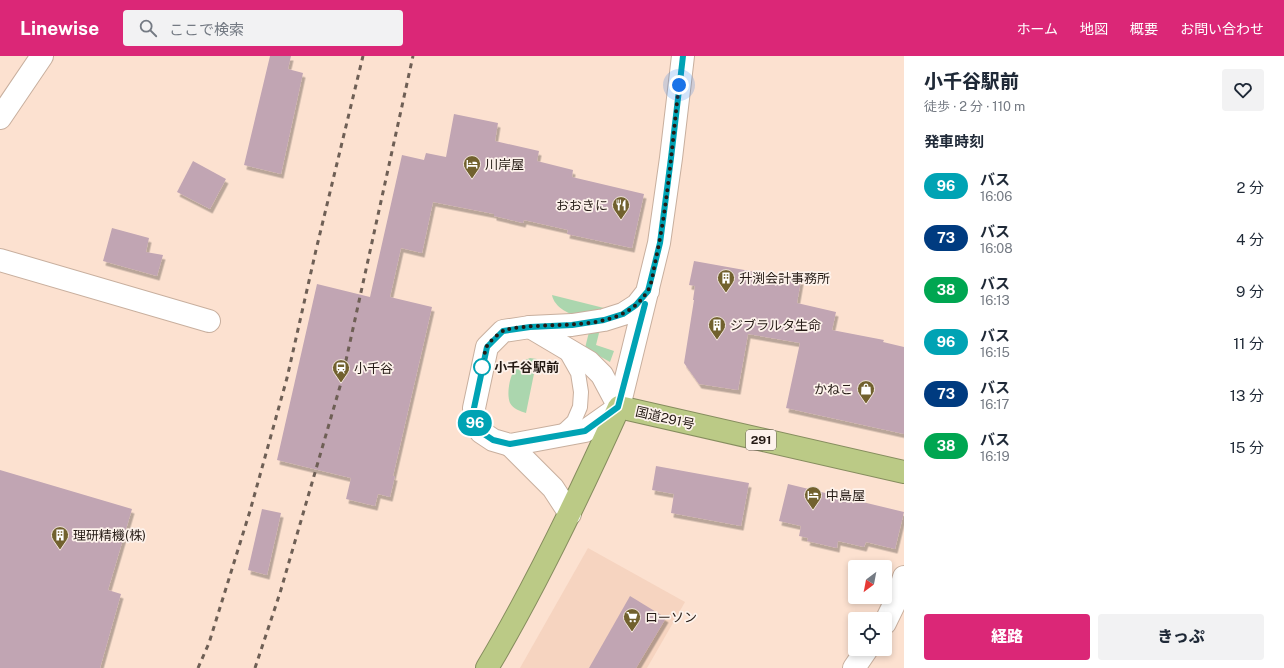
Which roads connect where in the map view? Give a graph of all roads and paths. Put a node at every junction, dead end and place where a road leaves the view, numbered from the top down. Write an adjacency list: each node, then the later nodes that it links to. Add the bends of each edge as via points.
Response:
1 (42, 56): 3 (street)
2 (683, 56): 5 (street, via 660,243)
3 (0, 118)
4 (0, 260): 6 (street)
5 (648, 291): 7 (street, via 628,311 604,320); 9 (street)
6 (209, 321)
7 (530, 327): 8 (street); 11 (street, via 503,331 487,347 474,408 475,422 481,432 493,440)
8 (562, 345): 9 (street, via 590,362 602,375); 10 (lane, via 578,373 582,392 580,407 574,421)
9 (618, 407): 10 (street, via 585,431); 12 (highway, 国道291号 / 291); 13 (highway, 国道291号)
10 (558, 436): 11 (street)
11 (510, 444): 13 (street, via 553,488)
12 (904, 472)
13 (570, 514): 17 (highway, 国道291号)
14 (904, 577): 15 (street)
15 (890, 612)
16 (862, 656): 18 (street)
17 (487, 668)
18 (854, 668)

